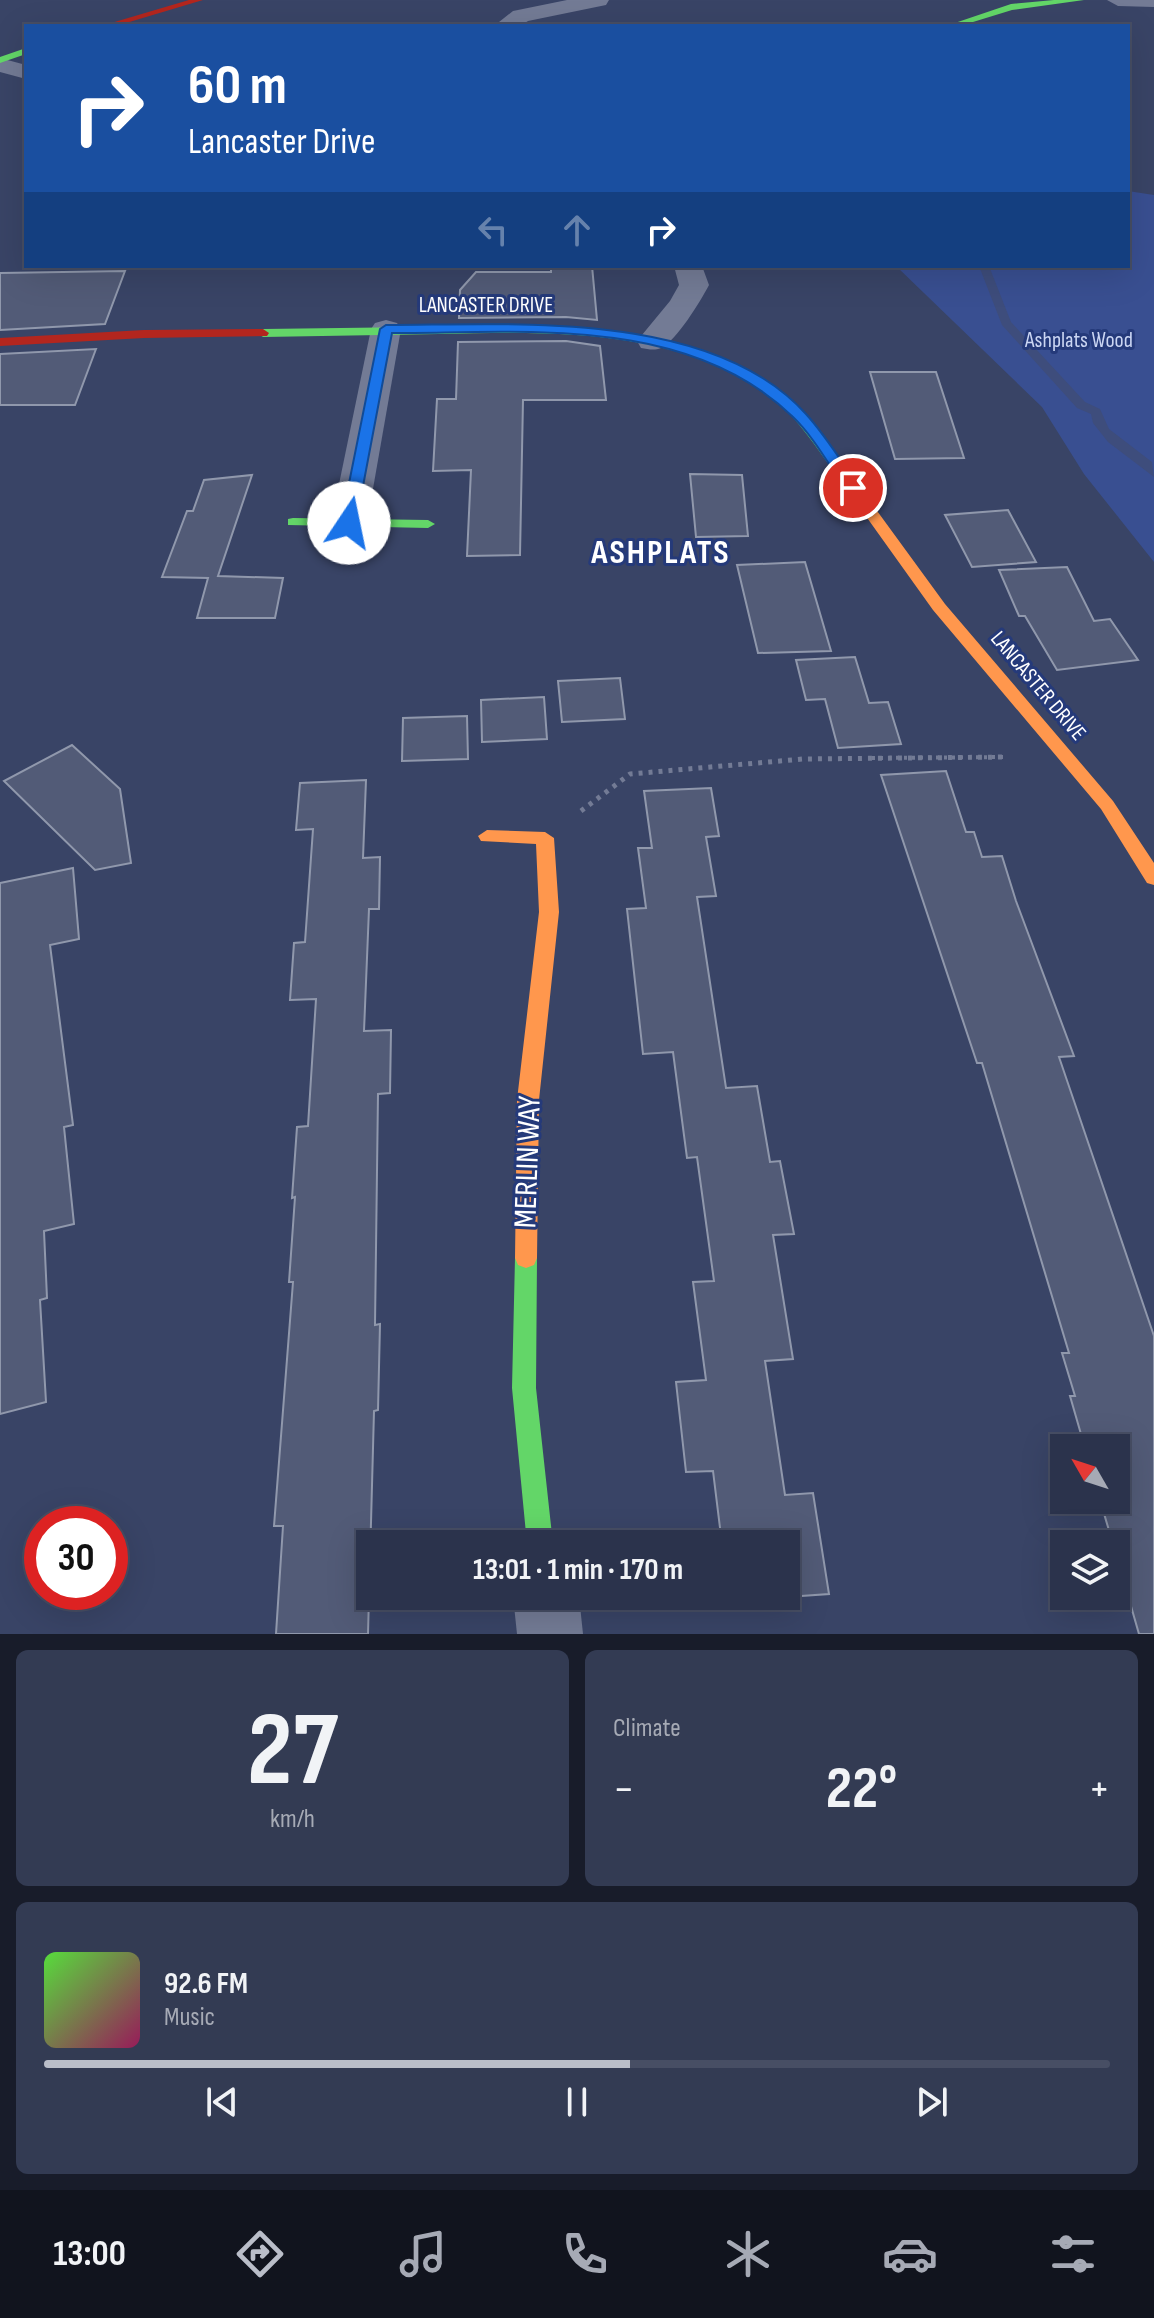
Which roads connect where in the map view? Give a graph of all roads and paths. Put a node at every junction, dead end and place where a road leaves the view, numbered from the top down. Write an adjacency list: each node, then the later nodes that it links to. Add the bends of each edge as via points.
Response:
1 (199, 0): 6 (street)
2 (598, 0): 7 (street, via 521,16)
3 (1080, 0): 8 (street, via 1011,7)
4 (1118, 0): 5 (street)
5 (1154, 1)
6 (113, 24)
7 (508, 24)
8 (957, 24)
9 (24, 52): 10 (street)
10 (0, 63): 11 (street)
11 (24, 71)
12 (689, 268): 14 (street, via 694,285)
13 (386, 329): 14 (street, LANCASTER DRIVE, via 566,329); 15 (street, LANCASTER DRIVE); 17 (street)
14 (652, 341): 19 (street, LANCASTER DRIVE, via 726,365 764,385 800,416 940,608)
15 (0, 342)
16 (293, 522): 17 (street)
17 (349, 523): 18 (street)
18 (428, 524)
19 (1067, 756): 21 (path, via 803,759 630,774); 22 (street, LANCASTER DRIVE)
20 (487, 836): 21 (street)
21 (545, 838): 23 (street, MERLIN WAY, via 549,912 528,1100 524,1388)
22 (1153, 875)
23 (539, 1530)
24 (547, 1610): 25 (street)
25 (550, 1634)

